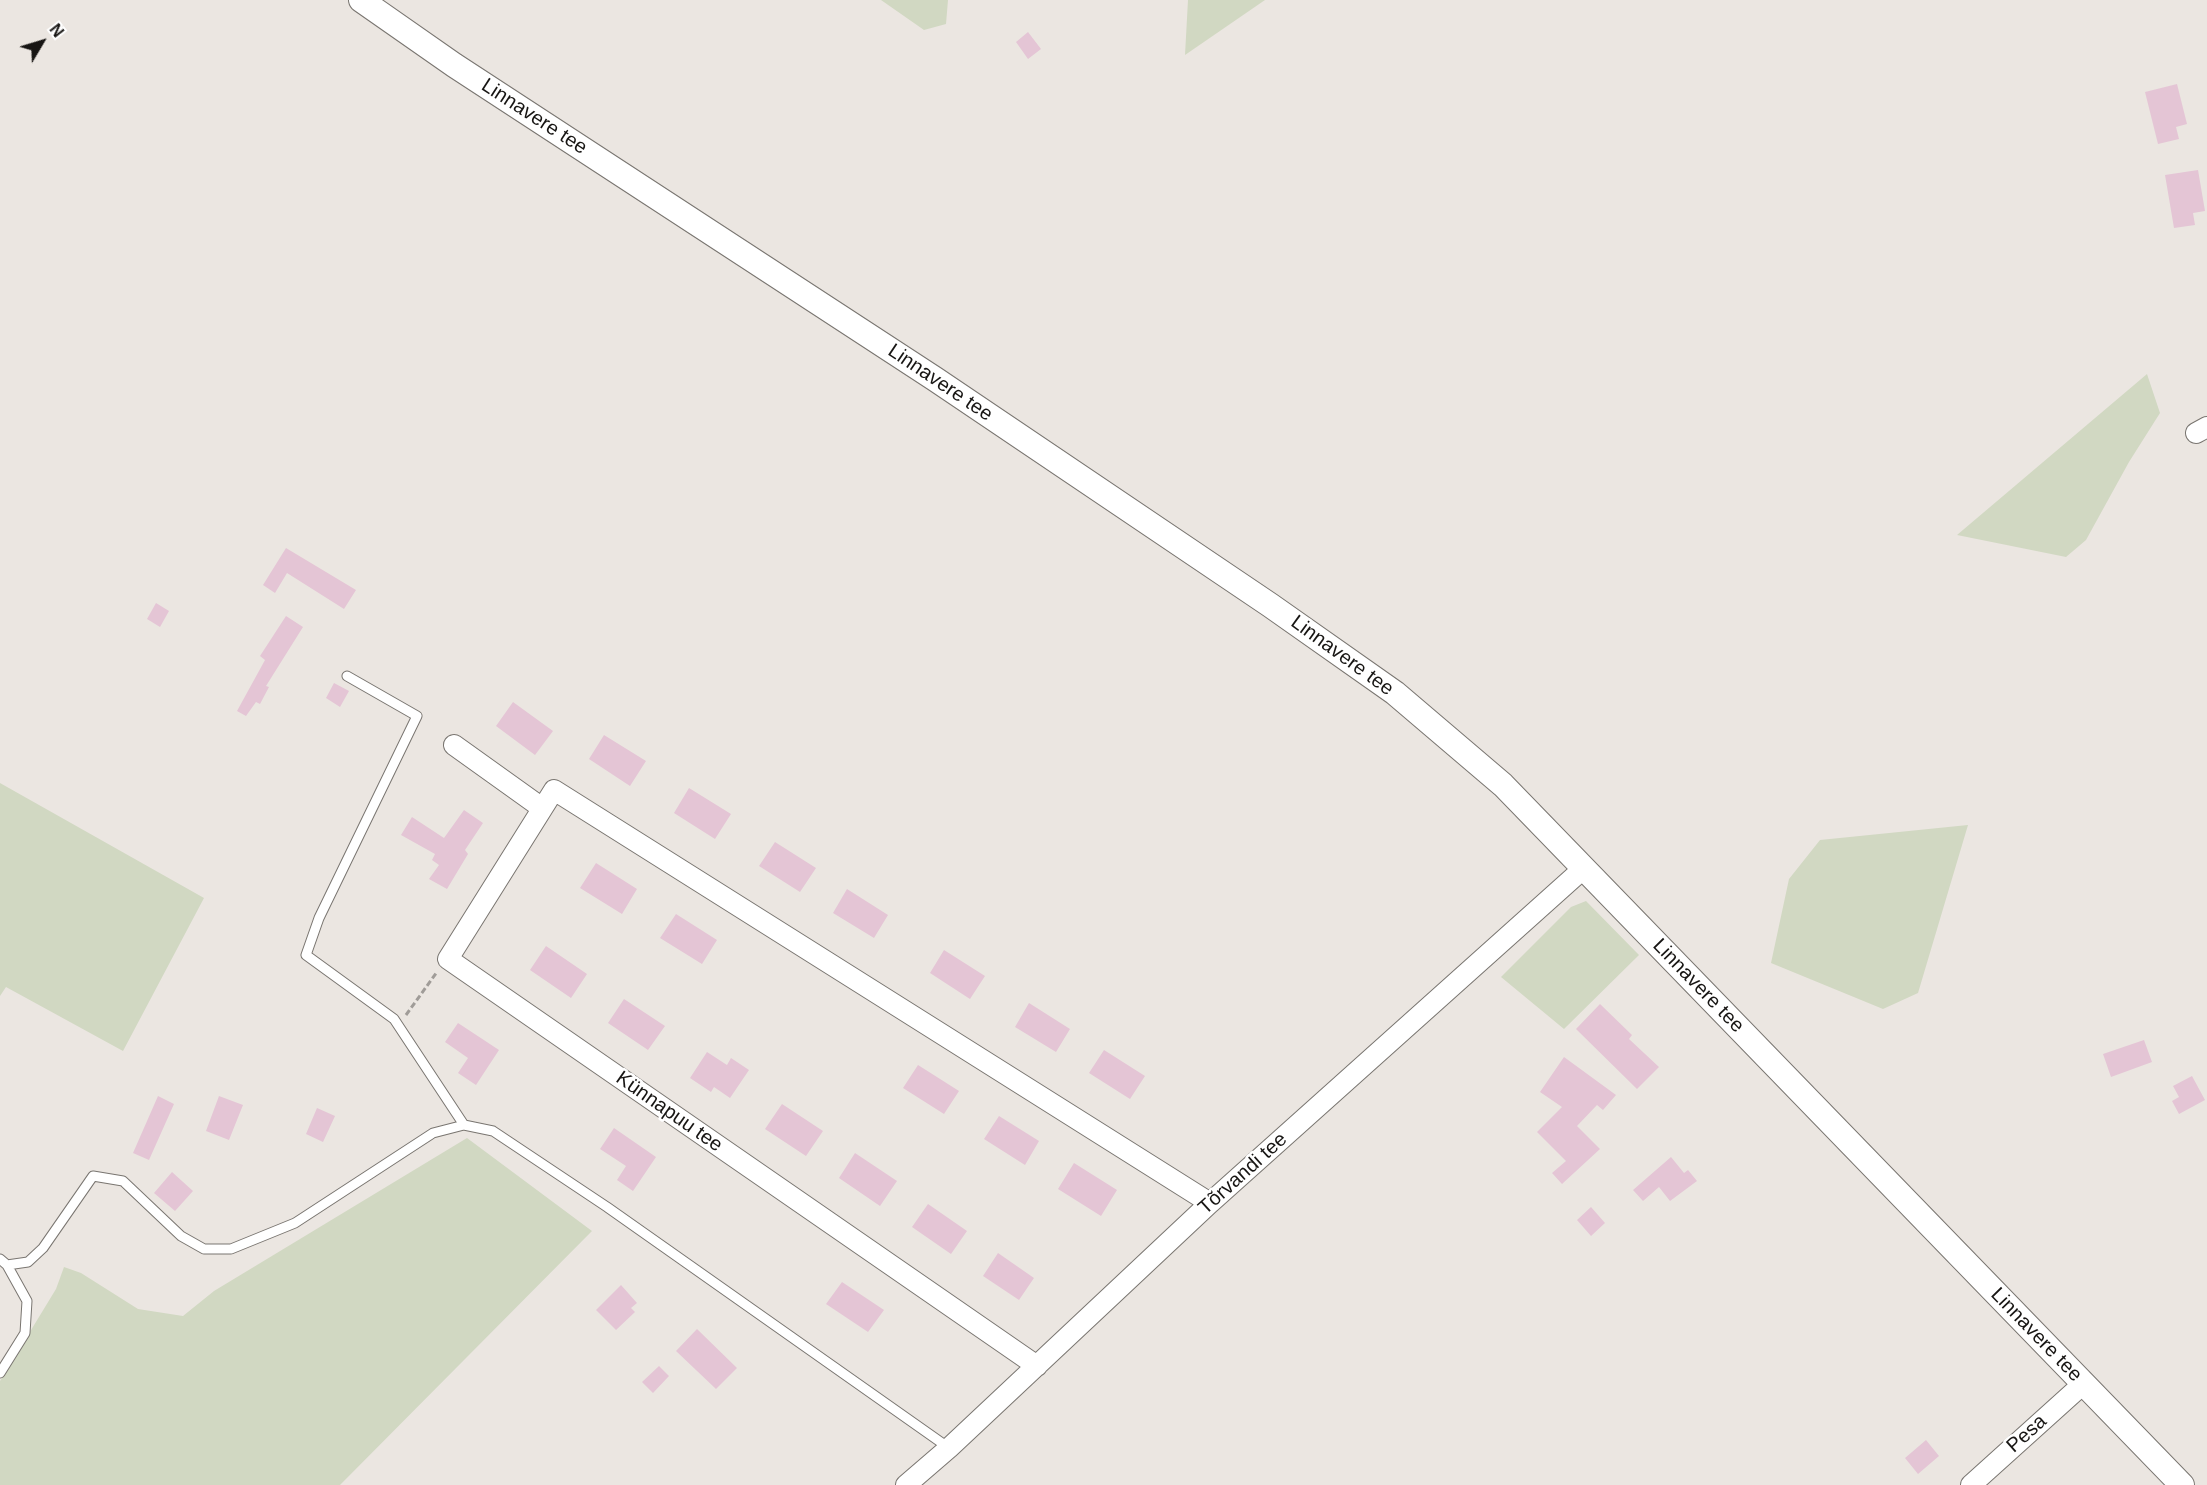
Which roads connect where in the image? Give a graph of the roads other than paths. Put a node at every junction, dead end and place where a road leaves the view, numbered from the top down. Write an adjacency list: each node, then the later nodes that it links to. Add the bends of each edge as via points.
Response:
1 (361, 0): 5 (street, Linnavere tee, via 1270,604 1395,693 1503,785)
2 (347, 676): 6 (lane, via 417,716 319,918 306,956 394,1019)
3 (454, 745): 4 (street)
4 (542, 808): 7 (street, via 554,790); 9 (street, Künnapuu tee, via 448,959)
5 (1584, 868): 7 (street, Tõrvandi tee); 11 (street, Linnavere tee)
6 (464, 1125): 8 (lane, via 433,1133 295,1223 231,1249 204,1249 181,1236 123,1181 93,1176 43,1248 28,1262); 12 (lane, via 494,1131)
7 (1210, 1203): 9 (street, Tõrvandi tee)
8 (4, 1262): 10 (lane, via 27,1301 25,1333)
9 (1037, 1366): 12 (street, Tõrvandi tee)
10 (0, 1373)
11 (2083, 1384): 14 (street, Pesa); 15 (street, Linnavere tee)
12 (949, 1448): 13 (street, Tõrvandi tee)
13 (906, 1485)
14 (1971, 1485)
15 (2181, 1485)

